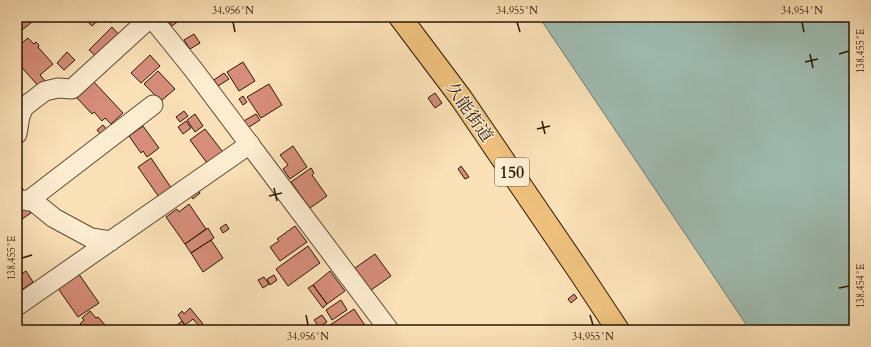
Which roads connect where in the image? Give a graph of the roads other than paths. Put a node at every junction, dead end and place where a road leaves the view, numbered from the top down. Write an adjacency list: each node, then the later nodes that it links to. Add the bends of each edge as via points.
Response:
1 (151, 17): 4 (street, via 72,90 58,88 45,91 24,107); 5 (street)
2 (400, 17): 10 (highway, 久能街道 / 150, via 461,98)
3 (153, 105): 6 (street)
4 (17, 134)
5 (250, 144): 7 (street); 9 (street)
6 (22, 201): 7 (street, via 33,201 54,218 91,238)
7 (111, 241): 8 (street)
8 (17, 306)
9 (389, 330)
10 (618, 330)

